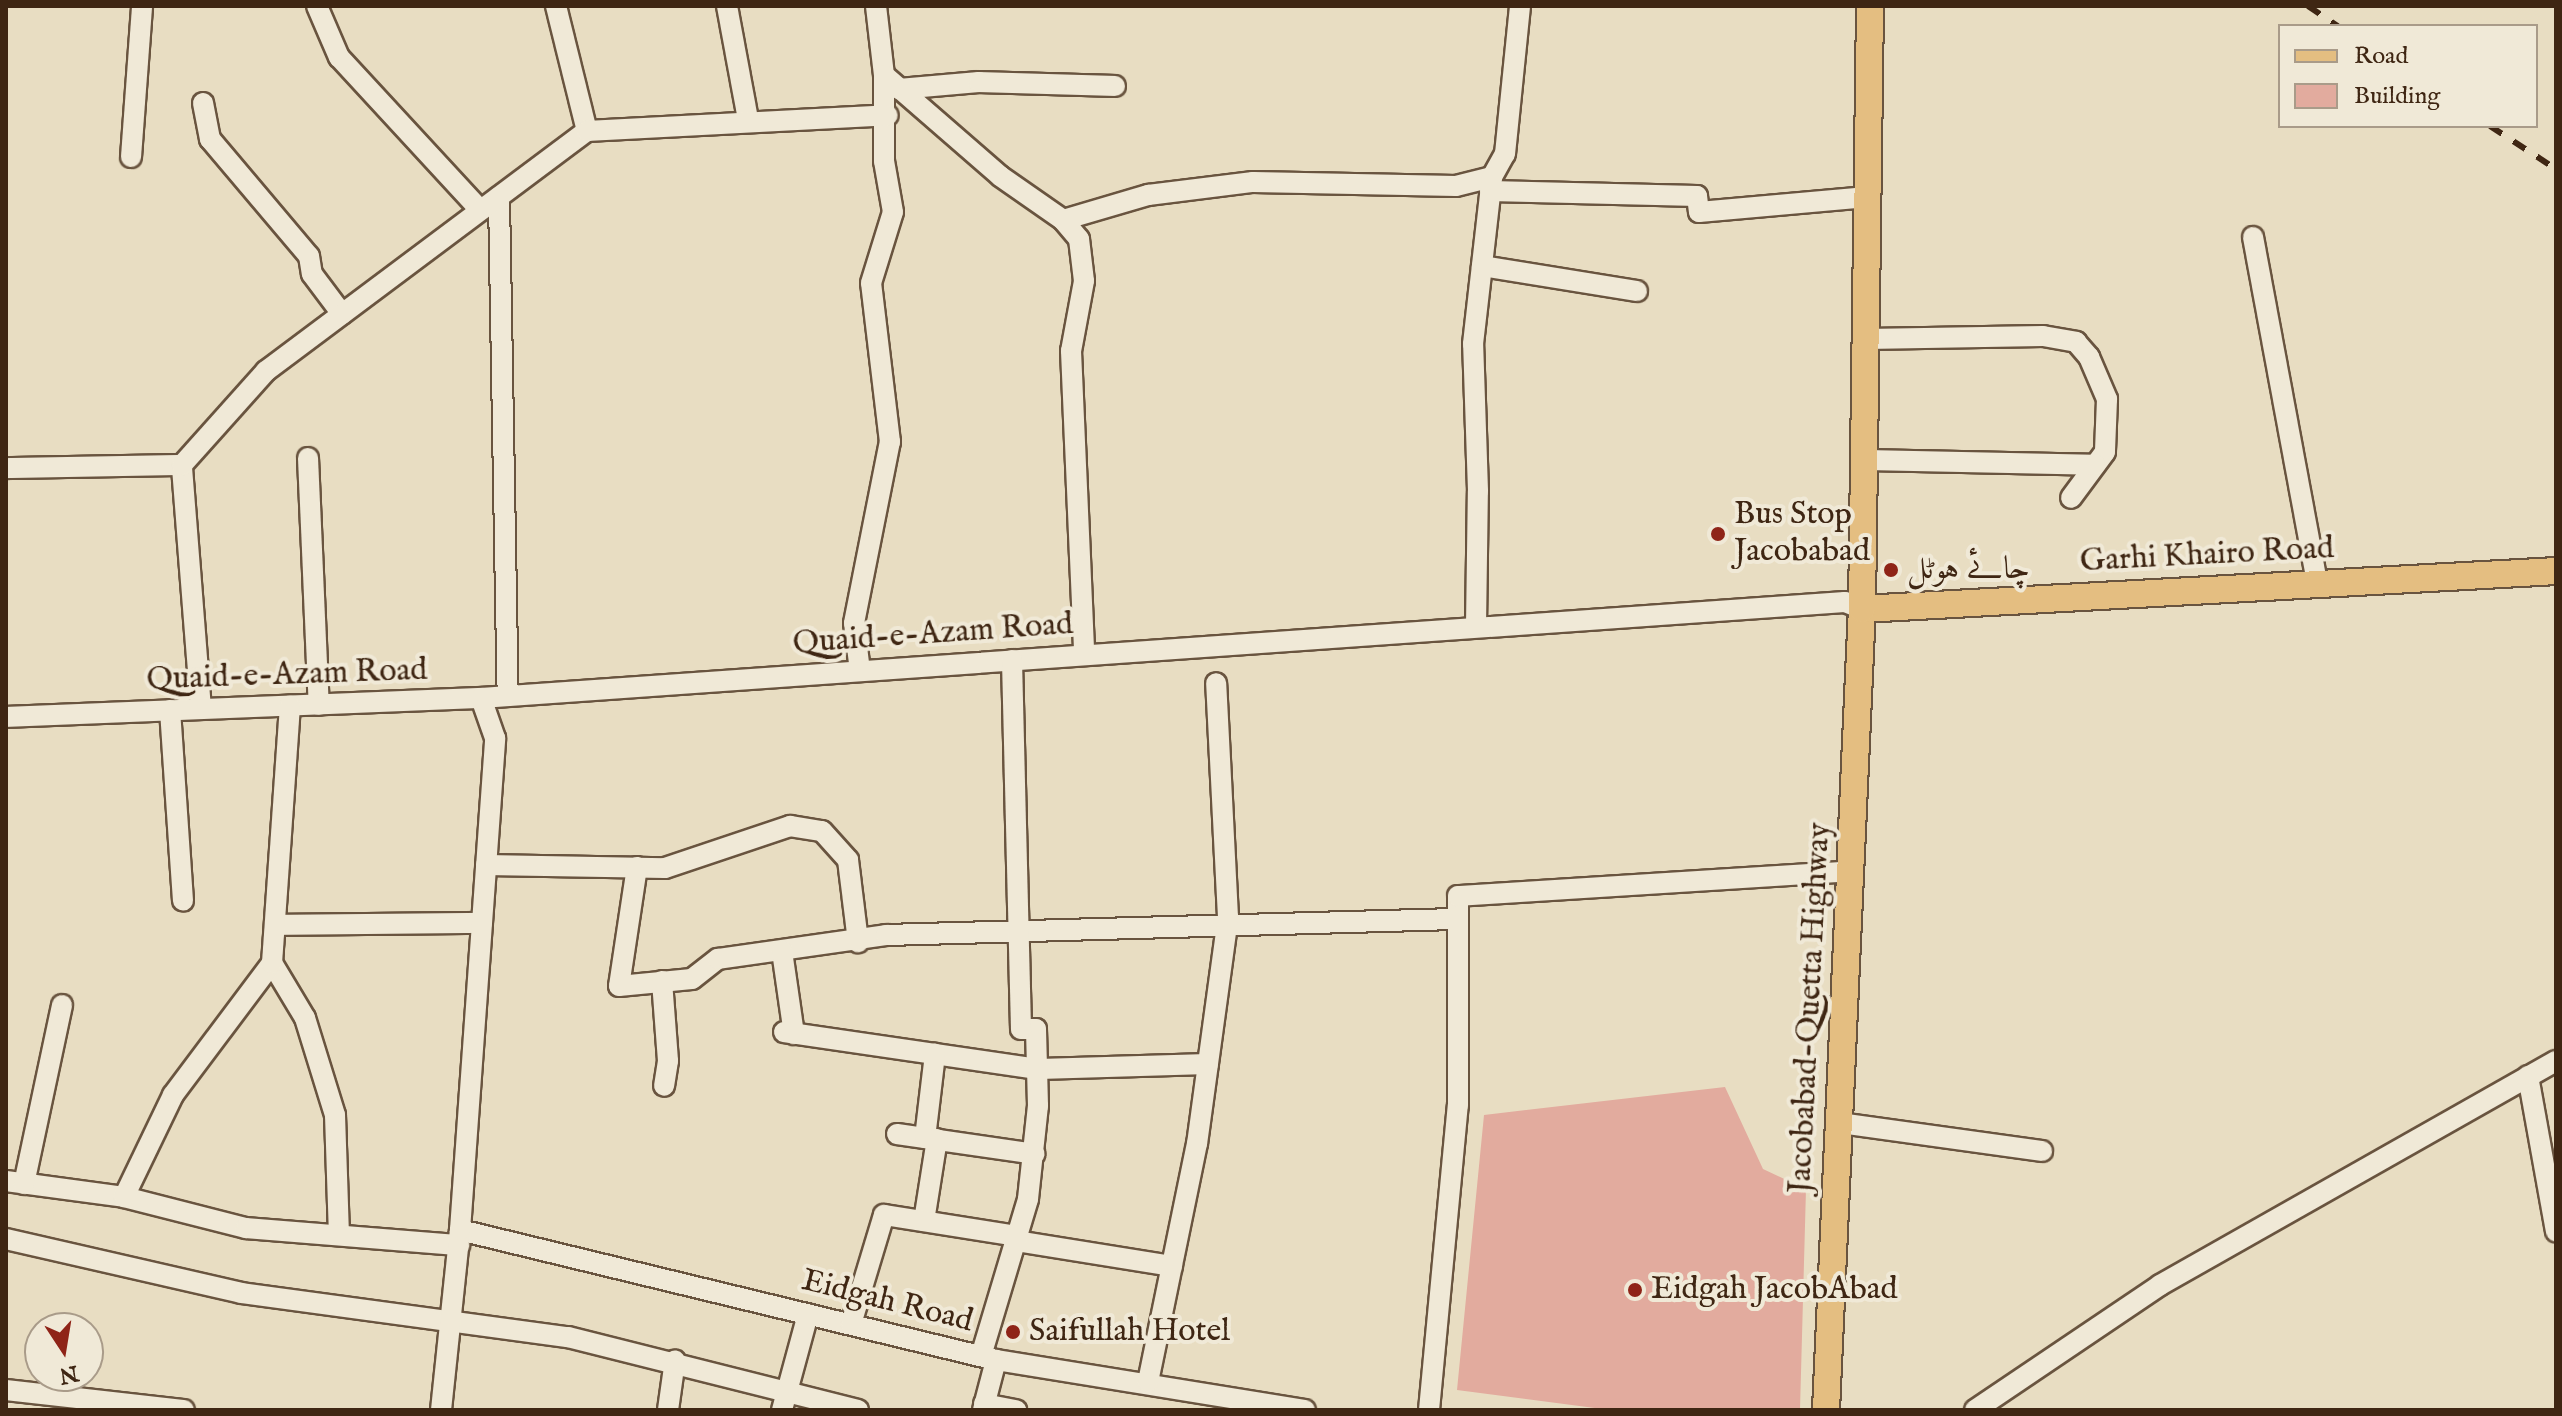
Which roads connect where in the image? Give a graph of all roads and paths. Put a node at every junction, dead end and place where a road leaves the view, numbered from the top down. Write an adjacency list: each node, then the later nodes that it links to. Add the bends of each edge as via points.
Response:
1 (142, 6): 14 (street)
2 (317, 6): 18 (street, via 339,57)
3 (556, 6): 13 (street)
4 (727, 6): 12 (street)
5 (876, 6): 8 (street)
6 (1520, 6): 15 (street, via 1505,154)
7 (1870, 6): 17 (main road, Jacobabad-Quetta Highway)
8 (892, 82): 9 (street); 11 (street); 19 (street, via 1000,176)
9 (1115, 86)
10 (203, 103): 23 (street, via 210,139 309,256 312,274)
11 (888, 115): 12 (street); 37 (street, via 884,161 893,212 871,283 890,442 854,623)
12 (748, 119): 13 (street)
13 (587, 131): 16 (street)
14 (131, 157)
15 (1491, 184): 17 (street, via 1697,196 1699,212); 19 (street, via 1253,182 1148,195); 21 (street)
16 (499, 197): 18 (street); 39 (street)
17 (1867, 197): 24 (main road, Jacobabad-Quetta Highway)
18 (480, 210): 23 (street)
19 (1063, 220): 35 (street, via 1079,239 1084,281 1071,351)
20 (2253, 237): 32 (street)
21 (1482, 266): 22 (street); 34 (street, via 1473,344)
22 (1637, 291)
23 (342, 314): 27 (street, via 266,371)
24 (1866, 339): 26 (main road, Jacobabad-Quetta Highway); 28 (street, via 2043,336 2076,342 2089,357 2107,399 2105,452)
25 (308, 458): 41 (street)
26 (1864, 460): 28 (street); 33 (main road, Jacobabad-Quetta Highway)
27 (182, 465): 29 (street); 43 (street)
28 (2095, 465): 30 (street)
29 (6, 468)
30 (2071, 498)
31 (2556, 571): 32 (main road, Garhi Khairo Road)
32 (2317, 584): 33 (main road, Garhi Khairo Road)
33 (1862, 609): 34 (street, Quaid-e-Azam Road, via 1845,602); 48 (main road, Jacobabad-Quetta Highway)
34 (1476, 626): 35 (street, Quaid-e-Azam Road)
35 (1084, 654): 36 (street, Quaid-e-Azam Road)
36 (1012, 660): 37 (street, Quaid-e-Azam Road); 54 (street)
37 (860, 671): 39 (street, Quaid-e-Azam Road)
38 (1216, 683): 53 (street)
39 (508, 696): 40 (street, Quaid-e-Azam Road)
40 (481, 698): 41 (street, Quaid-e-Azam Road); 46 (street, via 495,738)
41 (319, 705): 42 (street, Quaid-e-Azam Road)
42 (290, 706): 43 (street, Quaid-e-Azam Road); 52 (street)
43 (201, 709): 44 (street, Quaid-e-Azam Road)
44 (170, 710): 45 (street, Quaid-e-Azam Road); 49 (street)
45 (6, 717)
46 (486, 865): 47 (street); 51 (street)
47 (637, 867): 55 (street, via 665,868 790,826 822,831 848,860); 58 (street, via 619,986)
48 (1851, 871): 50 (street, via 1458,896); 66 (main road, Jacobabad-Quetta Highway)
49 (183, 901)
50 (1454, 919): 53 (street); 97 (street, via 1458,1105)
51 (482, 923): 52 (street); 76 (street)
52 (275, 925): 57 (street)
53 (1226, 926): 54 (street); 62 (street)
54 (1019, 928): 55 (street, via 886,935); 63 (street, via 1021,1029 1036,1029)
55 (858, 942): 56 (street)
56 (782, 951): 58 (street, via 718,959 692,979); 60 (street, via 789,1033)
57 (272, 963): 72 (street, via 173,1095); 75 (street, via 305,1018 335,1115)
58 (662, 981): 65 (street, via 668,1061)
59 (62, 1005): 71 (street)
60 (935, 1054): 63 (street); 68 (street)
61 (2556, 1061): 64 (street)
62 (1208, 1064): 63 (street); 79 (street)
63 (1039, 1069): 70 (street)
64 (2528, 1076): 74 (street); 99 (street, via 2160,1285)
65 (664, 1086)
66 (1840, 1123): 69 (street); 98 (main road, Jacobabad-Quetta Highway)
67 (897, 1134): 68 (street)
68 (931, 1138): 70 (street); 73 (street)
69 (2042, 1151)
70 (1035, 1154): 77 (street)
71 (15, 1183): 72 (street, Eidgah Road)
72 (124, 1197): 75 (street, Eidgah Road, via 246,1228)
73 (924, 1221): 77 (street); 82 (street, via 884,1215)
74 (2556, 1232)
75 (339, 1235): 76 (street, Eidgah Road)
76 (460, 1238): 80 (street, Eidgah Road); 81 (street)
77 (1017, 1238): 79 (street); 83 (street)
78 (6, 1239): 81 (street, via 241,1293)
79 (1172, 1266): 85 (street)
80 (808, 1314): 82 (street, Eidgah Road); 87 (street)
81 (449, 1321): 84 (street, via 568,1337); 92 (street)
82 (851, 1324): 83 (street, Eidgah Road)
83 (989, 1358): 85 (street, Eidgah Road); 89 (street)
84 (675, 1360): 87 (street); 93 (street)
85 (1148, 1382): 96 (street, Eidgah Road)
86 (6, 1390): 90 (street)
87 (784, 1402): 88 (street)
88 (834, 1407): 94 (street)
89 (984, 1407): 95 (street)
90 (150, 1408): 91 (street)
91 (184, 1410)
92 (441, 1410)
93 (668, 1410)
94 (858, 1410)
95 (1016, 1410)
96 (1305, 1410)
97 (1429, 1410)
98 (1826, 1410)
99 (1975, 1410)

